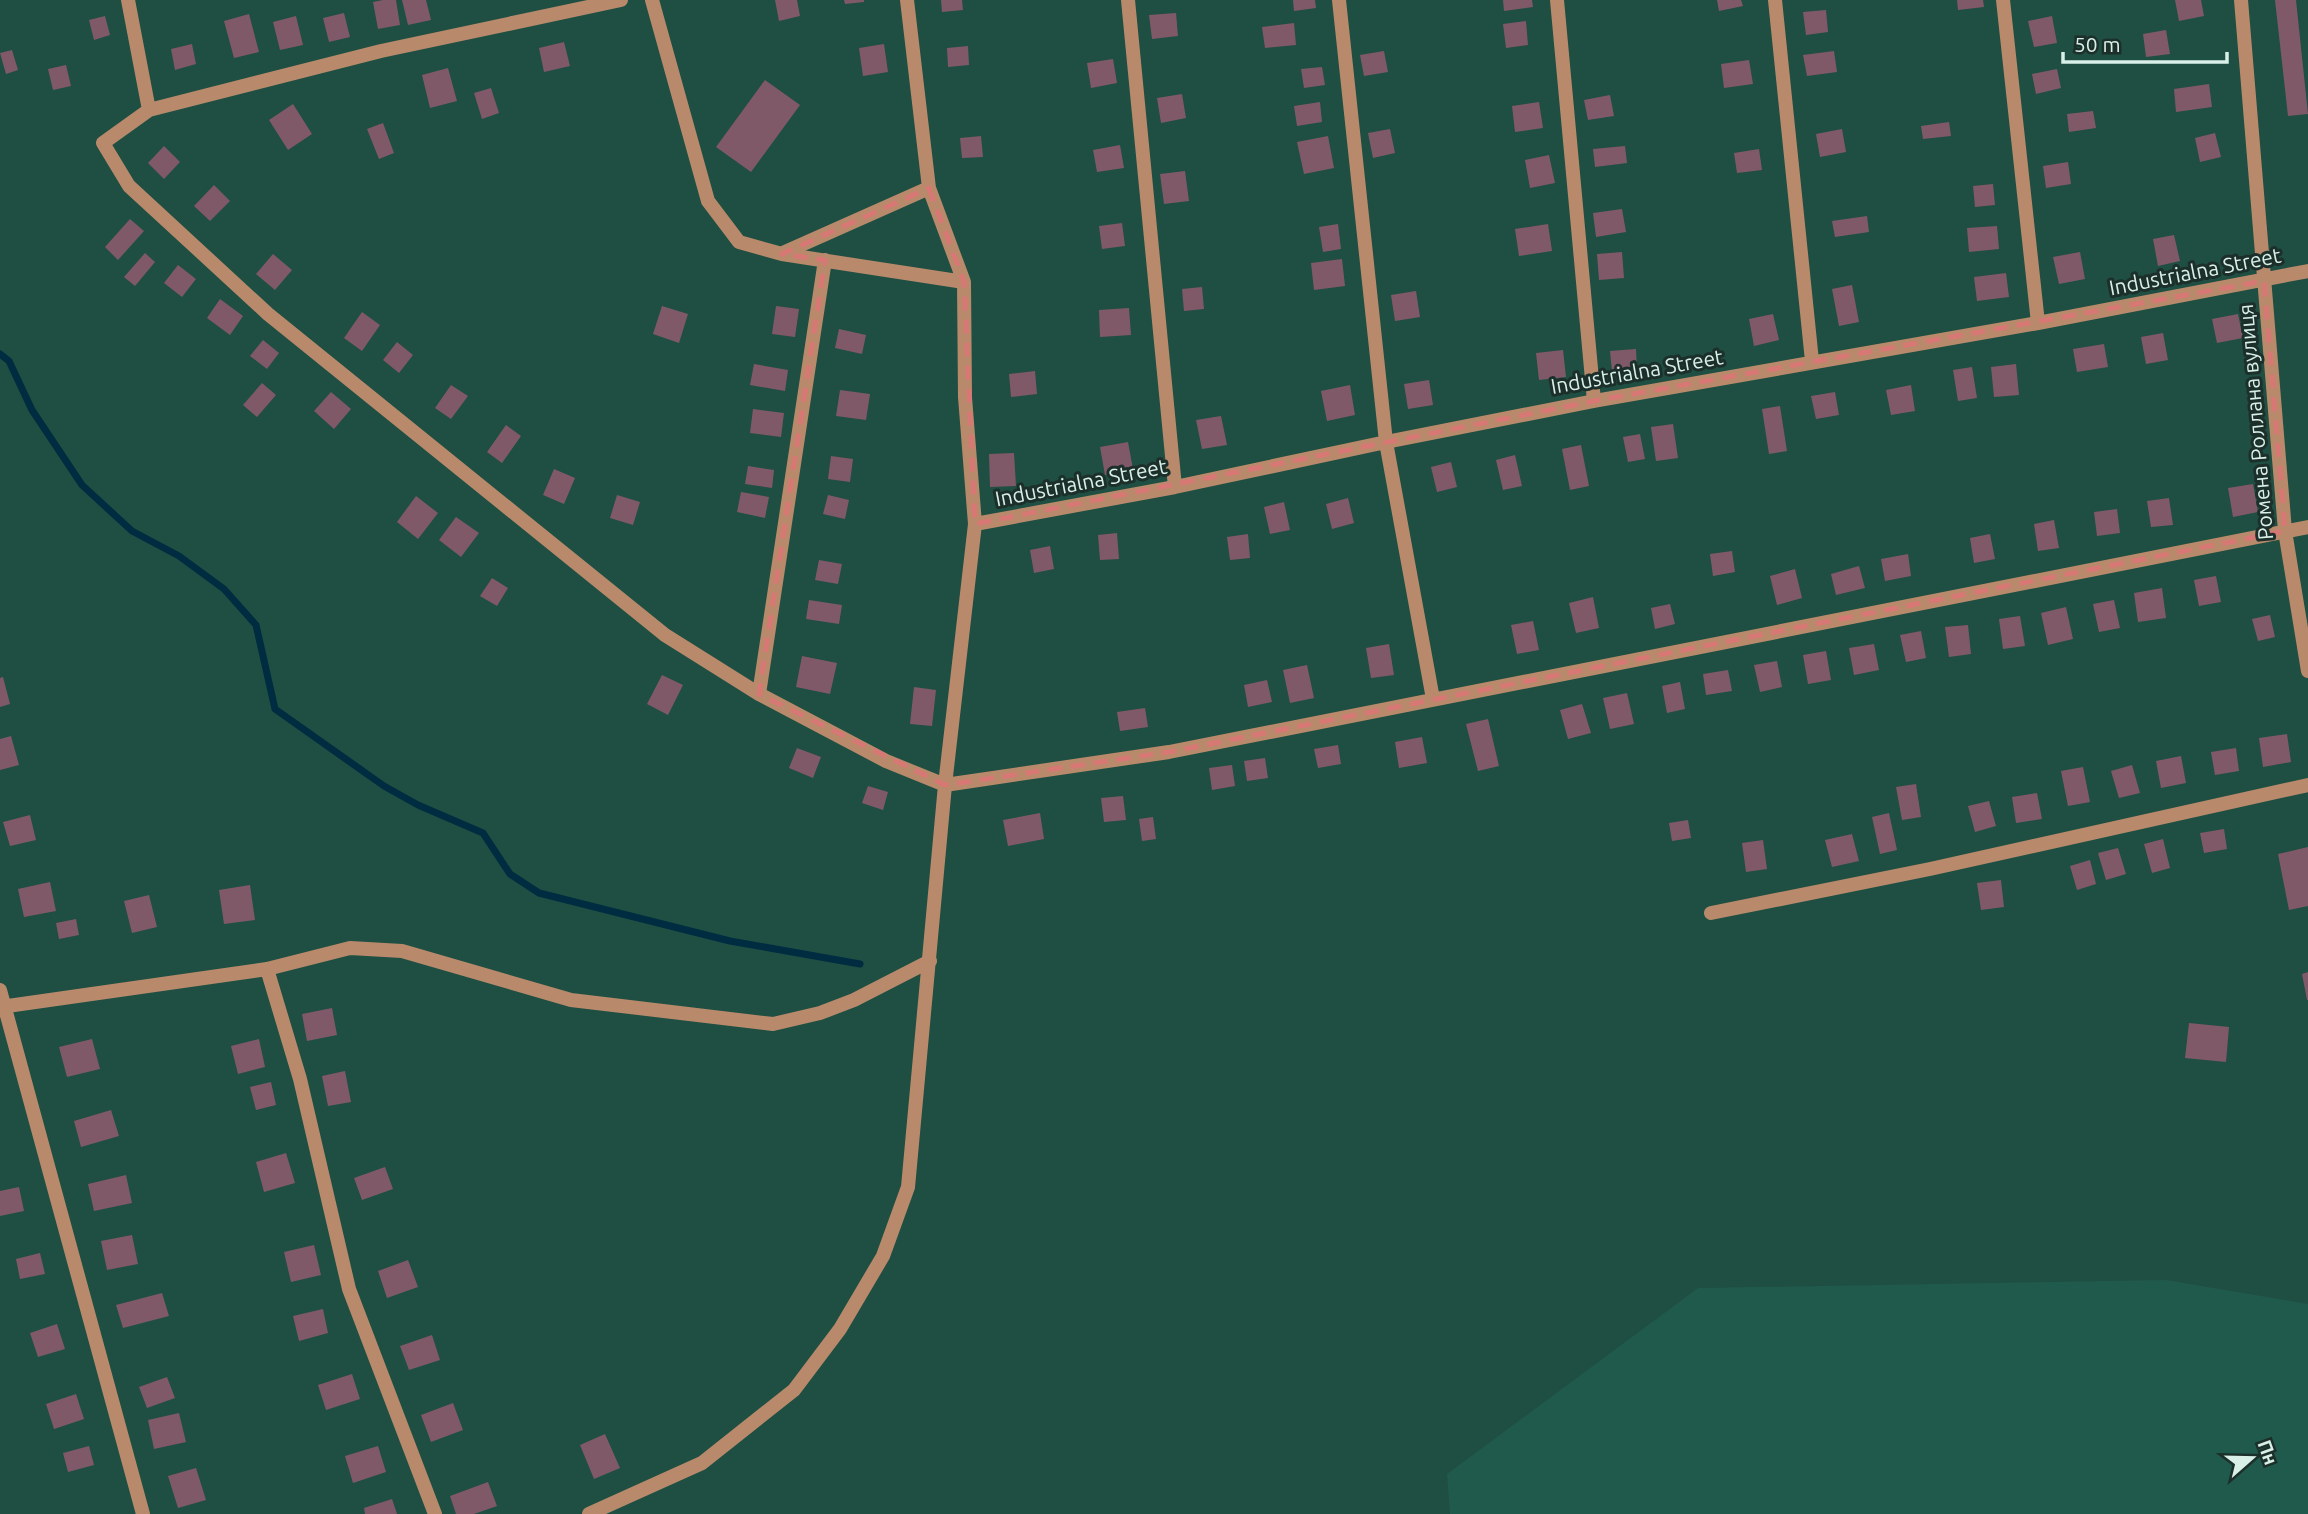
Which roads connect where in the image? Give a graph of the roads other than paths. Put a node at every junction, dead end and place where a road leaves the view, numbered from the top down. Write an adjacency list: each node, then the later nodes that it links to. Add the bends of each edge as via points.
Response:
1 (128, 0): 11 (street)
2 (621, 0): 11 (street, via 381,51)
3 (652, 0): 13 (street, via 708,201 739,242)
4 (907, 0): 12 (street)
5 (1128, 0): 22 (street)
6 (1339, 0): 21 (street)
7 (1558, 0): 20 (street)
8 (1775, 0): 19 (street)
9 (2003, 0): 18 (street)
10 (2241, 0): 16 (street, Ромена Роллана вулиця)
11 (149, 110): 27 (street, via 103,143 129,186 268,314 665,635)
12 (929, 188): 13 (street); 17 (street)
13 (782, 254): 14 (street)
14 (825, 260): 17 (street); 27 (street)
15 (2308, 271): 16 (street, Industrialna Street)
16 (2264, 281): 18 (street, Industrialna Street); 25 (street, Ромена Роллана вулиця)
17 (964, 282): 23 (street, via 965,397)
18 (2038, 323): 19 (street, Industrialna Street)
19 (1812, 361): 20 (street, Industrialna Street)
20 (1594, 401): 21 (street, Industrialna Street)
21 (1386, 442): 22 (street, Industrialna Street); 28 (street)
22 (1175, 487): 23 (street, Industrialna Street)
23 (975, 524): 29 (street)
24 (2308, 527): 25 (street)
25 (2285, 531): 26 (street, Ромена Роллана вулиця); 28 (street)
26 (2308, 671)
27 (759, 694): 29 (street, via 886,761)
28 (1433, 699): 29 (street, via 1169,752)
29 (945, 785): 32 (street)
30 (2308, 785): 31 (street)
31 (1711, 913)
32 (930, 961): 33 (street, via 854,1000 773,1024 571,1000 402,951 350,948); 38 (street, via 908,1188 883,1255 840,1329 794,1390 702,1463)
33 (267, 969): 35 (street); 37 (street, via 300,1079 349,1289)
34 (0, 990): 35 (street)
35 (2, 1007): 36 (street)
36 (144, 1514)
37 (435, 1514)
38 (589, 1514)

